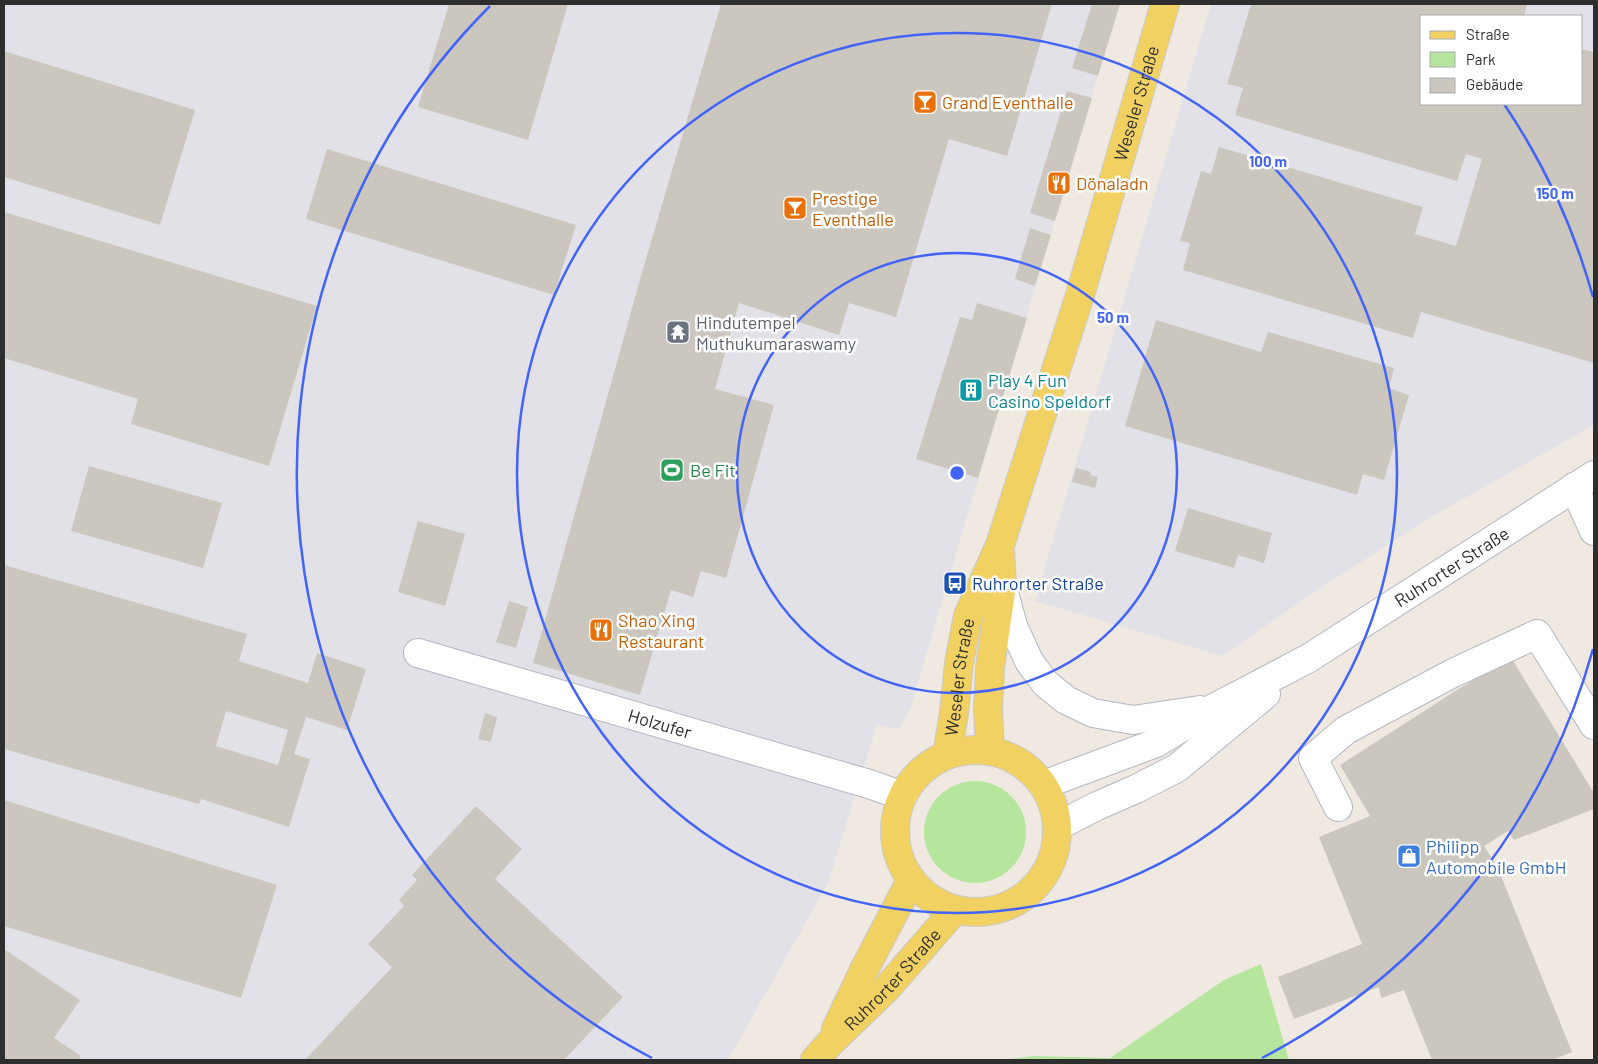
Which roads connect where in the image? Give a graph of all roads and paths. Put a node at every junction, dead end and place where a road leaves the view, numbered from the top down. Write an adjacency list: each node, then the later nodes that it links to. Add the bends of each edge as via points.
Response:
1 (1165, 4): 4 (main road, Weseler Straße, via 1080,295)
2 (1584, 481): 3 (street); 7 (street, Ruhrorter Straße)
3 (1594, 532)
4 (1000, 545): 5 (main road, Weseler Straße); 11 (main road, Weseler Straße, via 968,616)
5 (1002, 586): 8 (street, Ruhrorter Straße, via 1013,626 1028,661 1045,683 1066,700 1094,713 1133,720); 10 (main road, Weseler Straße, via 990,667)
6 (418, 652): 13 (street, Holzufer)
7 (1309, 658): 8 (street, Ruhrorter Straße); 15 (street, Ruhrorter Straße, via 1176,768)
8 (1214, 708): 12 (street, Ruhrorter Straße, via 1156,743)
9 (1594, 725): 14 (street, via 1537,634 1453,673 1346,730 1313,758)
10 (990, 751): 11 (main road, Ruhrorter Straße, via 968,750); 12 (main road, Ruhrorter Straße, via 1029,769)
11 (947, 755): 13 (main road, Ruhrorter Straße, via 914,778)
12 (1043, 785): 15 (main road, Ruhrorter Straße, via 1053,804)
13 (903, 796): 16 (main road, Ruhrorter Straße, via 896,817 895,839 900,860)
14 (1338, 807)
15 (1058, 826): 17 (main road, Ruhrorter Straße, via 1055,851 1045,875 1028,895 1006,908 980,913)
16 (911, 880): 17 (main road, Ruhrorter Straße, via 930,899); 18 (main road, Ruhrorter Straße)
17 (954, 911): 18 (main road, Ruhrorter Straße, via 887,988)
18 (822, 1052)

